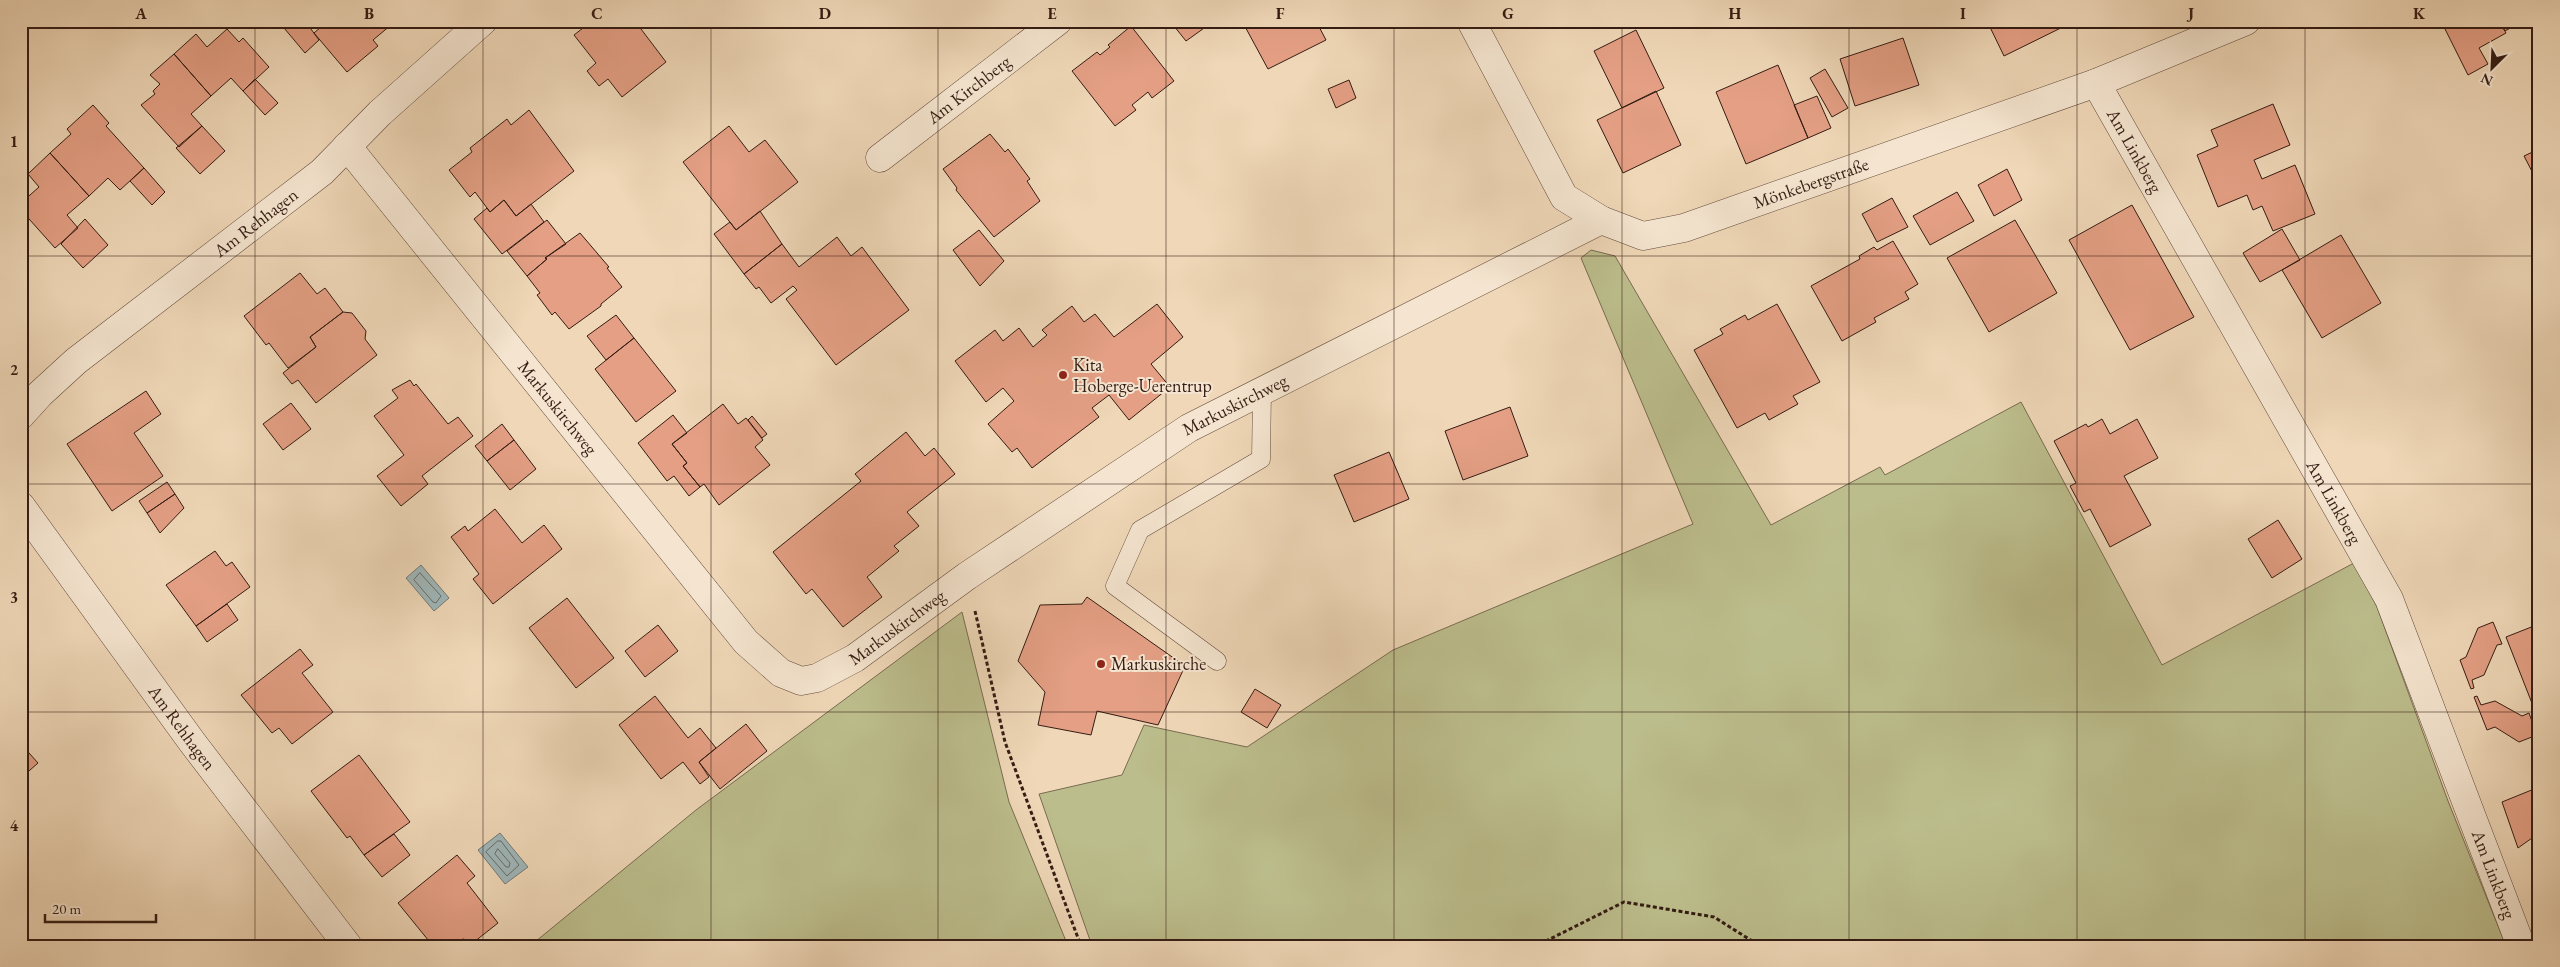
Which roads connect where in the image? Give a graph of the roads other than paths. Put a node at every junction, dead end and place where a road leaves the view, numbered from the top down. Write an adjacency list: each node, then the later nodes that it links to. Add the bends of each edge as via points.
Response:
1 (483, 21): 6 (street, Am Rehhagen, via 380,112)
2 (1058, 21): 7 (street, Am Kirchberg)
3 (1471, 21): 8 (street, Mönkebergstraße, via 1564,197)
4 (2246, 21): 5 (street, Mönkebergstraße)
5 (2096, 83): 8 (street, Mönkebergstraße, via 1684,228 1643,236); 14 (street, Am Linkberg, via 2389,599)
6 (347, 146): 9 (street, Markuskirchweg, via 746,642 781,673 800,681 817,678 848,662 967,576 1189,428); 10 (street, Am Rehhagen, via 322,172 76,361)
7 (880, 158)
8 (1601, 220): 9 (street, Markuskirchweg)
9 (1262, 391): 12 (lane, via 1261,459 1140,530 1115,586)
10 (21, 415)
11 (21, 506): 13 (street, Am Rehhagen, via 192,742)
12 (1217, 661)
13 (348, 946)
14 (2521, 946)

